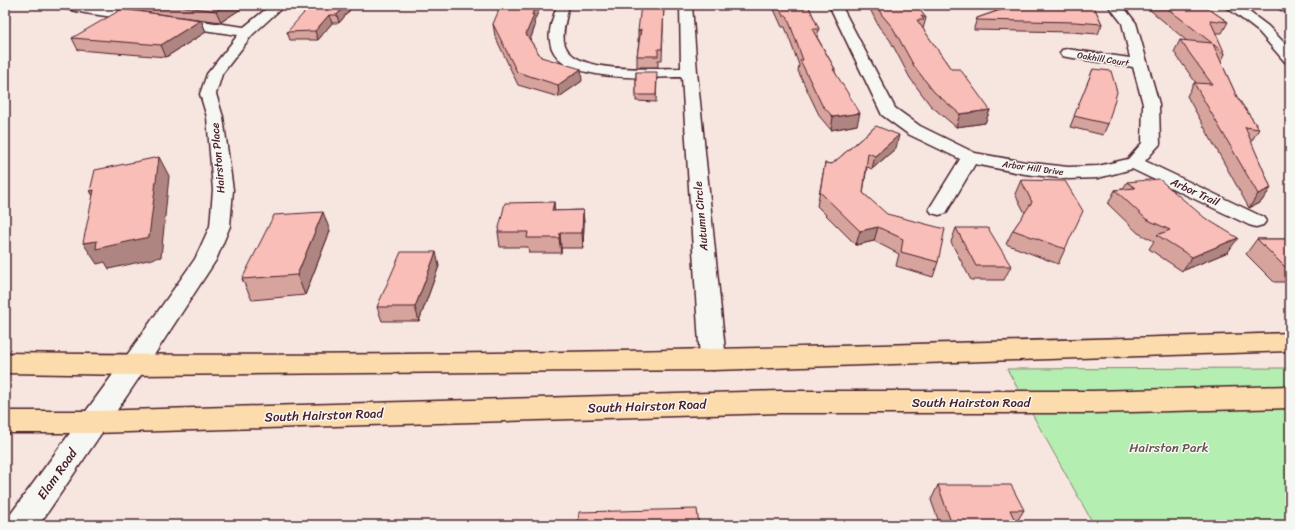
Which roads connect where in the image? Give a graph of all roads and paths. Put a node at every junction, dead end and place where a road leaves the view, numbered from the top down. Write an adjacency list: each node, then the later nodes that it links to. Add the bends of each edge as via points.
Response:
1 (68, 5): 8 (street)
2 (279, 5): 8 (street, Hairston Place)
3 (563, 5): 12 (street, via 557,42 569,60 593,70 622,73)
4 (686, 5): 12 (street, Autumn Circle)
5 (835, 5): 13 (street, Arbor Hill Drive, via 888,111 914,130)
6 (1114, 5): 11 (street, via 1129,23)
7 (1230, 5): 10 (street, via 1273,36)
8 (247, 32): 20 (street, Hairston Place, via 215,74 208,94 215,118 223,190 220,226 205,260)
9 (1067, 53): 11 (street, Oakhill Court)
10 (1290, 59)
11 (1138, 64): 14 (street, via 1151,104 1151,144)
12 (689, 72): 18 (street, Autumn Circle)
13 (970, 157): 14 (street, Arbor Hill Drive, via 1068,173 1098,172); 15 (street)
14 (1134, 163): 16 (street, Arbor Trail)
15 (939, 209)
16 (1256, 221)
17 (1290, 342): 18 (main road)
18 (713, 360): 20 (main road)
19 (5, 362): 20 (main road)
20 (134, 365): 23 (street, Hairston Place)
21 (1290, 397): 23 (main road, South Hairston Road, via 1093,402 779,402)
22 (5, 422): 23 (main road, South Hairston Road)
23 (94, 422): 24 (street, Elam Road)
24 (21, 525)

